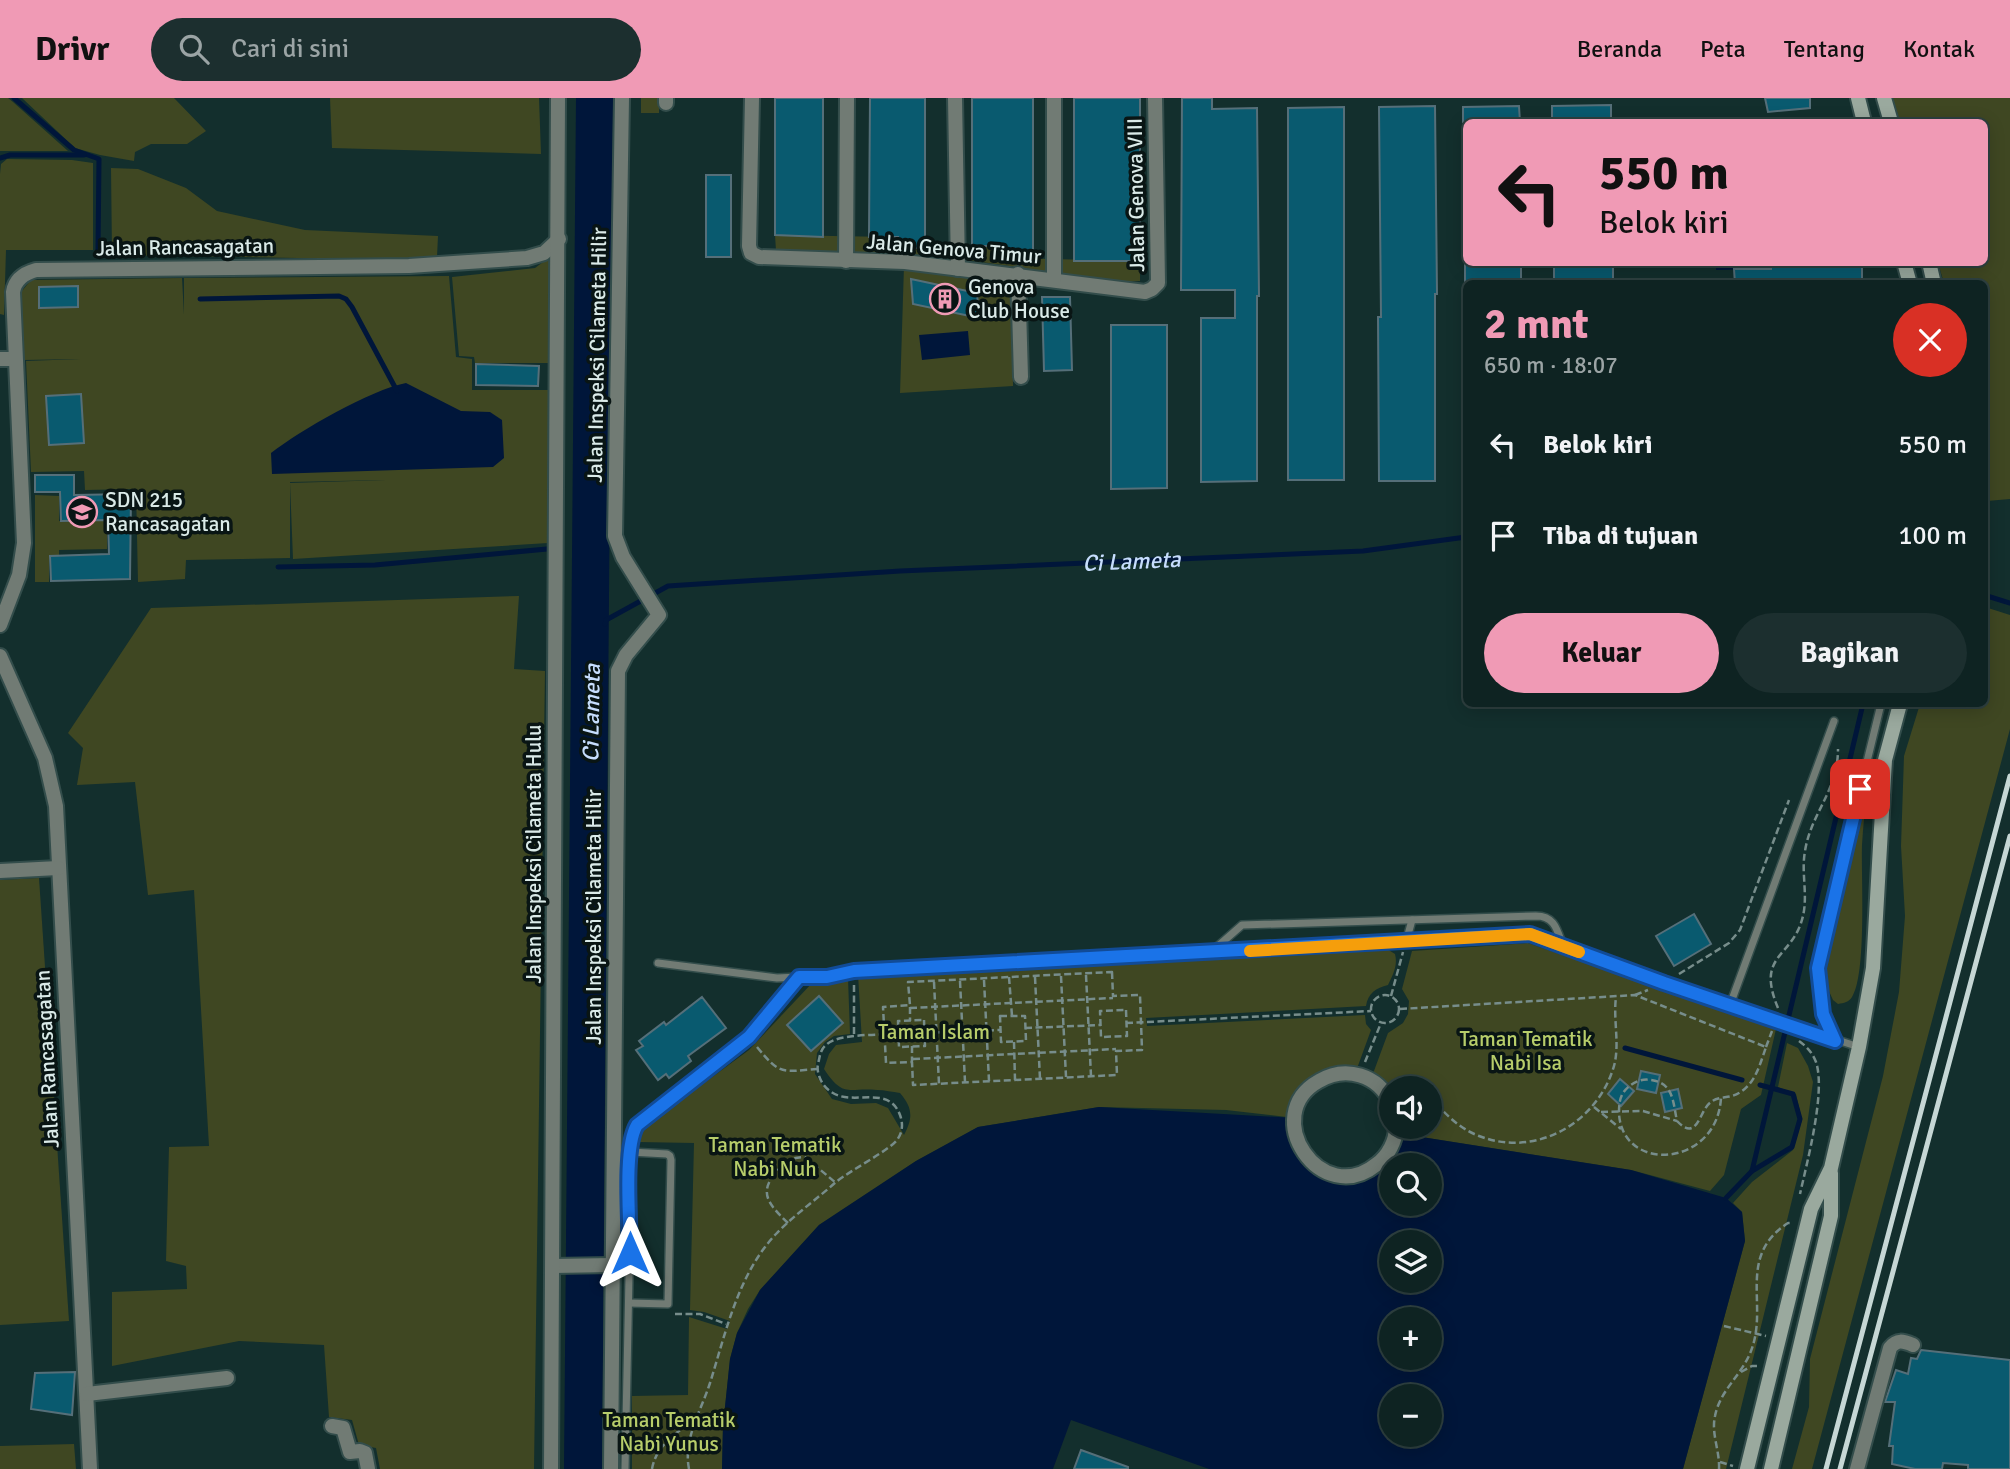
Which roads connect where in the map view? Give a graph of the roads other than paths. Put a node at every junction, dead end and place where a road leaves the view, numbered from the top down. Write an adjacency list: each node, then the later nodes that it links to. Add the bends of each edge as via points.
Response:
1 (558, 98): 12 (street)
2 (622, 98): 43 (street, Jalan Inspeksi Cilameta Hilir, via 615,536 658,611 657,619 618,671)
3 (752, 98): 13 (street, Jalan Genova Timur, via 751,253)
4 (847, 98): 13 (street)
5 (955, 98): 14 (street)
6 (1054, 98): 16 (street)
7 (1155, 98): 17 (street, Jalan Genova VIII, via 1158,283)
8 (1858, 98): 10 (street)
9 (1884, 98): 11 (street)
10 (1863, 119)
11 (1890, 119)
12 (559, 239): 18 (street, Jalan Rancasagatan, via 536,257 409,266 36,270 14,286); 42 (street, Jalan Inspeksi Cilameta Hulu)
13 (846, 261): 14 (street, Jalan Genova Timur)
14 (958, 269): 15 (street, Jalan Genova Timur)
15 (1018, 274): 16 (street, Jalan Genova Timur); 19 (street)
16 (1054, 279): 17 (street, Jalan Genova Timur, via 1145,292)
17 (1152, 289)
18 (7, 359): 20 (street, Jalan Rancasagatan, via 24,543 19,575)
19 (1021, 377)
20 (0, 625)
21 (0, 656): 27 (street, Jalan Rancasagatan, via 51,779)
22 (1880, 707): 26 (lane)
23 (1899, 707): 25 (street)
24 (1834, 721): 35 (lane)
25 (1885, 760): 26 (lane, via 1867,775); 37 (street, via 1873,968)
26 (1860, 789): 36 (lane, via 1818,968 1823,1014)
27 (58, 868): 28 (street); 47 (street, Jalan Rancasagatan)
28 (0, 871)
29 (1412, 920): 30 (lane); 31 (lane, via 1546,916 1555,923); 32 (lane, via 1242,925)
30 (1406, 942): 31 (lane, via 1530,934); 32 (lane)
31 (1563, 946): 35 (lane)
32 (1210, 953): 34 (lane)
33 (658, 962): 34 (lane)
34 (799, 977): 40 (lane, via 749,1037 637,1125)
35 (1730, 1005): 36 (lane)
36 (1835, 1041): 37 (lane)
37 (1859, 1047): 41 (street)
38 (1379, 1087): 39 (street, via 1349,1073 1317,1082 1304,1093 1297,1109 1298,1144 1317,1167 1351,1175 1381,1161)
39 (1393, 1139)
40 (630, 1152): 44 (lane); 44 (lane, via 667,1154 671,1160 668,1304)
41 (1830, 1168): 49 (street, via 1811,1209); 55 (street, via 1831,1216)
42 (558, 1266): 43 (street); 52 (street, Jalan Inspeksi Cilameta Hulu)
43 (608, 1266): 53 (street, Jalan Inspeksi Cilameta Hilir)
44 (629, 1303): 54 (lane)
45 (1913, 1345): 56 (street, via 1900,1340 1890,1348)
46 (227, 1378): 47 (street)
47 (87, 1394): 50 (street, Jalan Rancasagatan)
48 (332, 1426): 51 (street, via 343,1429 349,1452 365,1453)
49 (1738, 1468)
50 (90, 1469)
51 (368, 1469)
52 (551, 1469)
53 (611, 1469)
54 (625, 1469)
55 (1771, 1469)
56 (1857, 1469)

